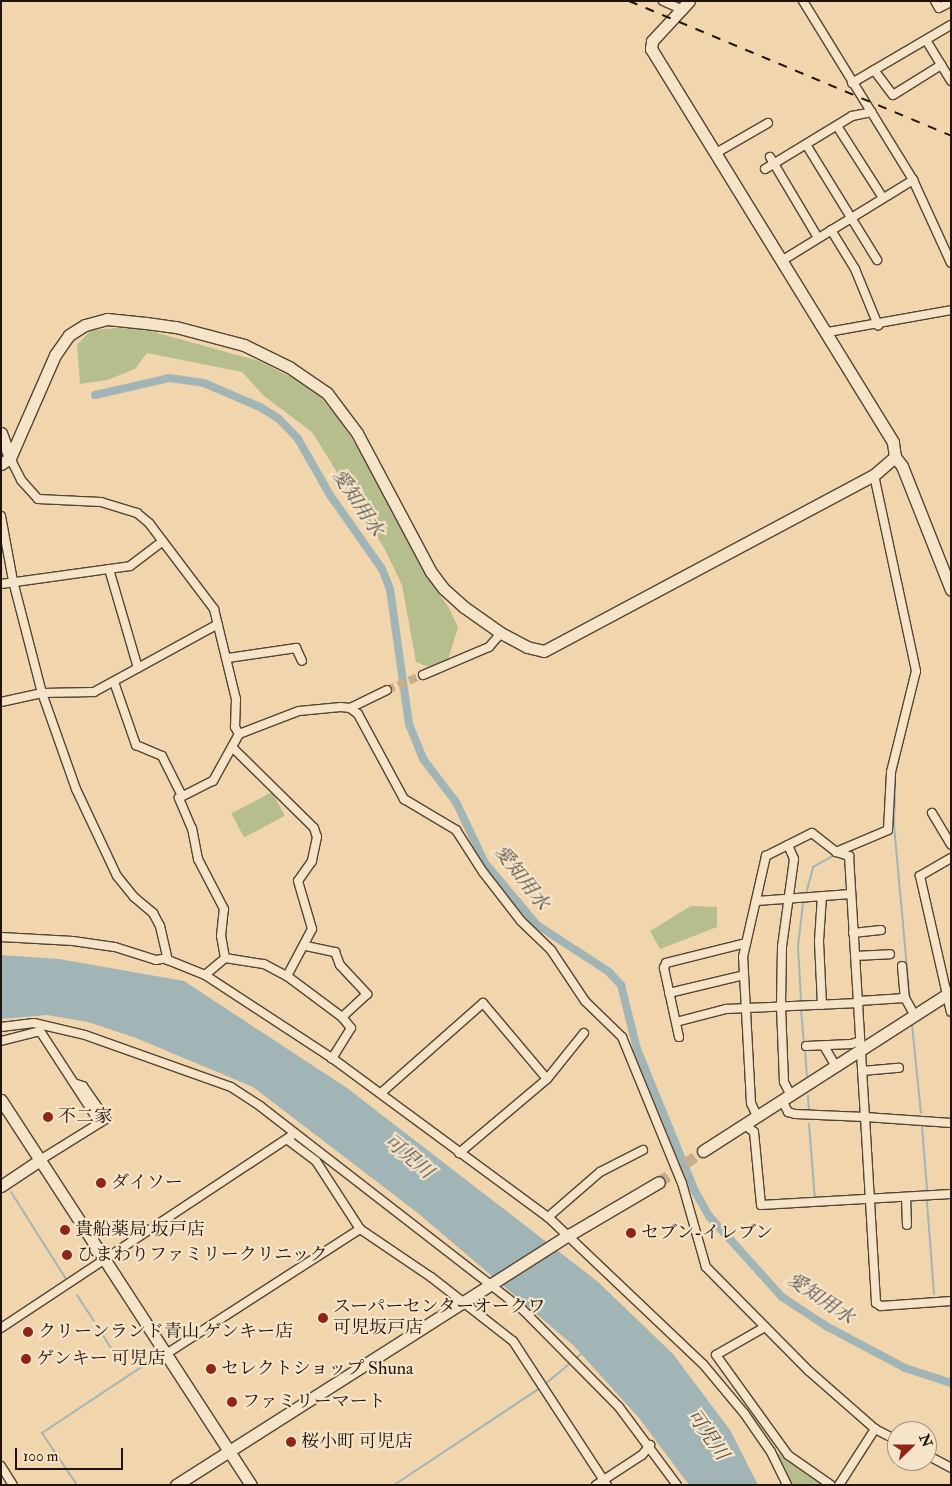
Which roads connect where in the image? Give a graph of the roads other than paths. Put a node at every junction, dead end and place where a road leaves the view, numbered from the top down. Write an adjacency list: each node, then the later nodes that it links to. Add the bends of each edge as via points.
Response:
1 (663, 1): 5 (street)
2 (803, 1): 11 (street)
3 (935, 1): 4 (street, via 939,8)
4 (951, 2)
5 (686, 5): 16 (street, via 650,45)
6 (951, 25): 7 (street)
7 (926, 40): 8 (street); 9 (street)
8 (941, 65): 9 (street, via 893,95); 10 (street)
9 (874, 70): 11 (street)
10 (951, 81)
11 (852, 83): 12 (street)
12 (872, 112): 14 (street, via 852,116); 19 (street)
13 (768, 123): 16 (street)
14 (837, 126): 15 (street); 20 (street)
15 (807, 146): 17 (street); 21 (street)
16 (716, 153): 24 (street)
17 (772, 161): 18 (street); 23 (street)
18 (765, 168)
19 (914, 180): 20 (street); 26 (street)
20 (883, 198): 21 (street)
21 (852, 217): 22 (street); 25 (street)
22 (831, 230): 23 (street); 28 (street, via 855,269)
23 (818, 238): 24 (street)
24 (783, 260): 29 (street)
25 (877, 260)
26 (951, 263)
27 (951, 310): 28 (street)
28 (878, 325): 29 (street)
29 (828, 332): 31 (street, via 893,442)
30 (1, 433): 32 (street)
31 (895, 457): 33 (street); 39 (street, via 902,466)
32 (6, 461): 35 (street, via 38,499 84,500 137,513); 41 (street, via 55,355 69,335 85,325 107,320 156,324 244,345 306,376 327,393 378,467 432,572 464,607)
33 (874, 475): 41 (street, via 560,645 544,651 527,647); 57 (street, via 916,671 891,772 888,830)
34 (1, 516): 37 (street)
35 (163, 540): 36 (street, via 138,563); 40 (street, via 205,594)
36 (108, 570): 37 (street); 44 (street)
37 (12, 581): 38 (street); 48 (street)
38 (1, 584)
39 (951, 590)
40 (218, 624): 42 (street); 44 (street)
41 (501, 633): 45 (street, via 488,647)
42 (228, 658): 43 (street, via 296,648); 51 (street, via 236,699 235,727)
43 (302, 661)
44 (138, 668): 46 (street)
45 (423, 675)
46 (114, 682): 48 (street, via 86,693); 53 (street, via 136,745 162,756)
47 (387, 690): 50 (street)
48 (42, 693): 49 (street); 70 (street, via 85,809 117,876 157,920)
49 (1, 702)
50 (350, 708): 51 (street, via 300,711); 129 (street, via 358,714 404,799 456,830 483,872 521,920 551,950 585,1001 622,1037 682,1183 706,1267)
51 (239, 734): 52 (street)
52 (232, 747): 53 (street, via 213,781); 67 (street, via 314,828 317,837 312,861 298,881 312,928)
53 (181, 794): 71 (street, via 179,801 192,829 198,860 224,909 221,936)
54 (932, 813): 56 (street)
55 (788, 845): 57 (street, via 812,833); 61 (street, via 794,859); 62 (street, via 766,856)
56 (951, 845)
57 (836, 852): 59 (street, via 848,856)
58 (951, 858): 77 (street, via 920,876)
59 (850, 894): 60 (street); 64 (street)
60 (822, 896): 61 (street); 80 (street, via 819,942)
61 (788, 899): 62 (street); 81 (street, via 781,961)
62 (758, 901): 66 (street)
63 (881, 930): 64 (street)
64 (853, 933): 69 (street)
65 (1, 937): 70 (street, via 74,941 115,947 156,960)
66 (746, 943): 74 (street); 76 (street, via 669,961 664,968)
67 (306, 946): 75 (street); 85 (street, via 335,952 340,964 367,994)
68 (890, 954): 69 (street)
69 (855, 956): 79 (street)
70 (167, 958): 73 (street)
71 (225, 958): 73 (street); 75 (street, via 264,964)
72 (902, 966): 78 (street)
73 (205, 975): 96 (street)
74 (744, 975): 76 (street); 82 (street)
75 (287, 976): 85 (street)
76 (669, 993): 86 (street)
77 (949, 993): 83 (street); 84 (street)
78 (905, 998): 79 (street); 84 (street)
79 (859, 1002): 80 (street); 93 (street)
80 (822, 1005): 81 (street)
81 (781, 1006): 82 (street); 103 (street)
82 (746, 1008): 86 (street); 106 (street, via 751,1104)
83 (951, 1012)
84 (915, 1016): 93 (street)
85 (342, 1017): 96 (street, via 351,1028 350,1033)
86 (676, 1022): 91 (street)
87 (27, 1024): 88 (street); 89 (street); 110 (street, via 85,1034 230,1087)
88 (1, 1027)
89 (34, 1032): 92 (street); 101 (street, via 40,1031)
90 (584, 1033): 100 (street)
91 (679, 1037)
92 (1, 1042)
93 (860, 1045): 95 (street); 97 (street); 99 (street)
94 (806, 1046): 95 (street)
95 (824, 1046): 97 (street)
96 (332, 1058): 102 (street)
97 (836, 1067): 103 (street)
98 (899, 1068): 99 (street)
99 (862, 1071): 107 (street)
100 (548, 1079): 102 (street, via 483,1003); 114 (street)
101 (74, 1083): 105 (street); 115 (street, via 83,1086 106,1119)
102 (381, 1093): 114 (street)
103 (786, 1097): 106 (street); 107 (street, via 788,1112 795,1114)
104 (1, 1100): 115 (street)
105 (94, 1114)
106 (757, 1116): 109 (street)
107 (865, 1118): 108 (street); 120 (street)
108 (951, 1123)
109 (745, 1125): 113 (street); 120 (street, via 754,1132 761,1205)
110 (294, 1134): 111 (street); 126 (street)
111 (288, 1140): 123 (street, via 316,1161); 125 (street)
112 (643, 1150): 121 (street, via 600,1172)
113 (703, 1151)
114 (459, 1153): 121 (street)
115 (40, 1160): 117 (street); 125 (street)
116 (659, 1182): 124 (street)
117 (1, 1186)
118 (951, 1194): 119 (street)
119 (906, 1197): 120 (street); 122 (street)
120 (870, 1200): 127 (street, via 876,1303 881,1306)
121 (548, 1217): 124 (street)
122 (907, 1225)
123 (360, 1229): 128 (street); 131 (street)
124 (569, 1235): 126 (street); 145 (street, via 703,1364 744,1412 771,1452)
125 (105, 1259): 130 (street); 131 (street)
126 (494, 1284): 128 (street); 134 (street, via 575,1360)
127 (951, 1301)
128 (463, 1302): 135 (street); 139 (street, via 513,1341)
129 (765, 1327): 132 (street); 146 (street, via 716,1356 788,1455)
130 (1, 1328)
131 (166, 1354): 135 (street)
132 (875, 1429): 133 (street); 147 (street)
133 (887, 1435)
134 (650, 1445): 139 (street, via 642,1455); 144 (street)
135 (229, 1452): 141 (street); 142 (street)
136 (937, 1460): 138 (street)
137 (1, 1466): 140 (street)
138 (951, 1468)
139 (605, 1482): 143 (street)
140 (14, 1485)
141 (176, 1485)
142 (251, 1485)
143 (596, 1485)
144 (677, 1485)
145 (787, 1485)
146 (830, 1485)
147 (839, 1485)

